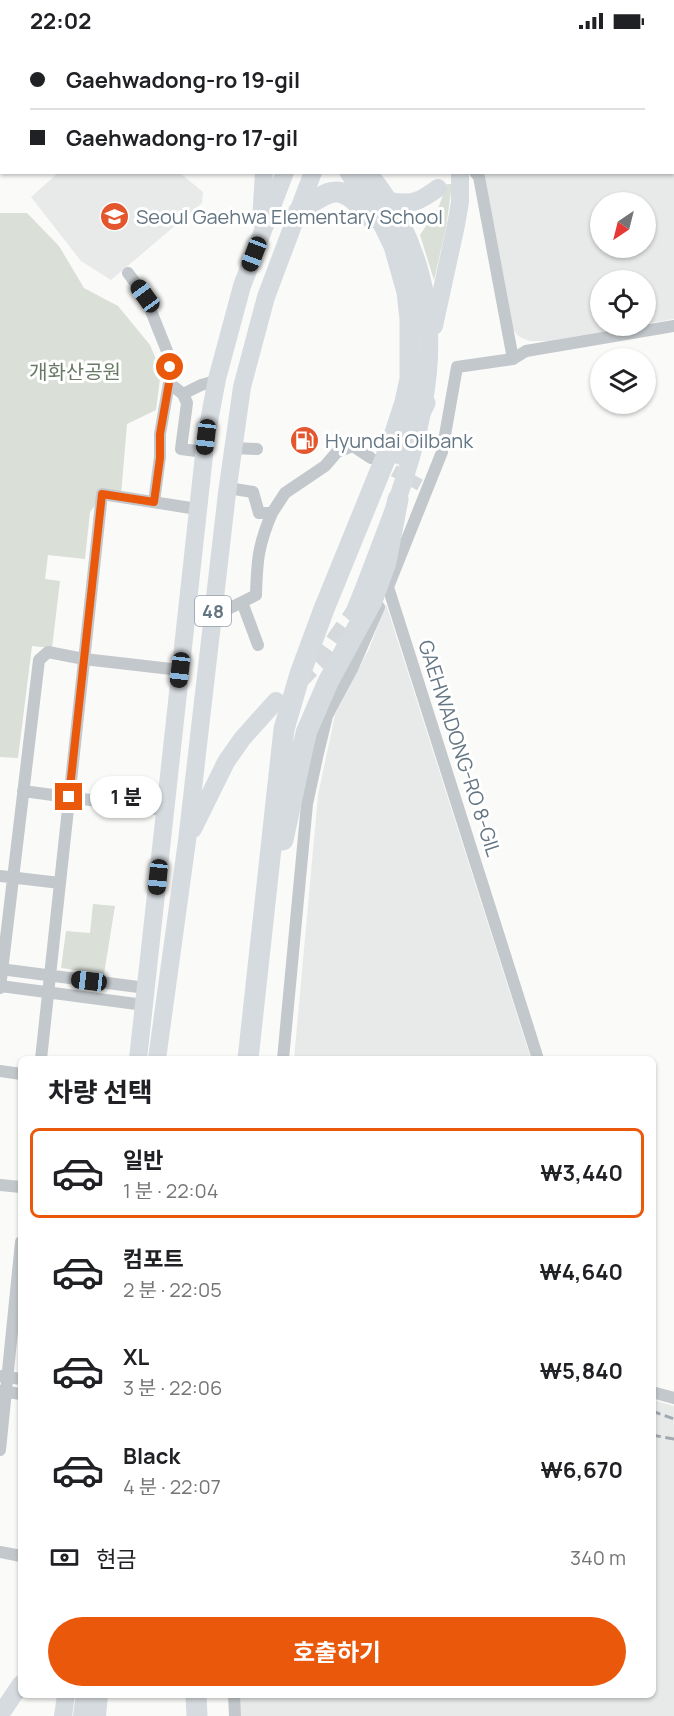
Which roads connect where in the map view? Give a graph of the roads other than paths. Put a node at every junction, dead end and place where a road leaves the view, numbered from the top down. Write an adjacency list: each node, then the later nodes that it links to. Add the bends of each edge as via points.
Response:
1 (264, 174): 11 (main road)
2 (284, 174): 11 (main road, 48)
3 (312, 174): 10 (main road, 48)
4 (364, 174): 12 (highway)
5 (365, 174): 9 (main road)
6 (460, 174): 15 (main road, via 456,225)
7 (477, 174): 16 (street)
8 (438, 188): 9 (main road, via 417,202)
9 (390, 201): 15 (main road, via 421,273)
10 (298, 212): 12 (highway, via 324,194 345,194 368,214); 23 (main road, 48, via 266,297 242,387)
11 (260, 237): 17 (main road, 48)
12 (394, 246): 56 (highway, via 407,292 410,380 392,442 324,609 284,729)
13 (128, 273): 18 (street, via 145,296 162,335 169,356)
14 (674, 326): 16 (street, via 526,351)
15 (431, 340): 20 (main road)
16 (513, 359): 32 (street, via 457,367 442,452 424,487)
17 (216, 381): 19 (street); 25 (main road, 48)
18 (169, 383): 19 (street); 21 (street)
19 (183, 394): 22 (street, via 187,403)
20 (425, 404): 28 (main road); 45 (highway, via 382,491 306,680 292,734)
21 (160, 445): 22 (street); 29 (street)
22 (181, 448): 25 (street)
23 (233, 448): 24 (street); 27 (main road, 48)
24 (257, 449)
25 (204, 452): 30 (main road, 48)
26 (371, 458): 31 (street, via 353,446 337,452 325,466 285,494)
27 (228, 488): 31 (street, via 253,492 258,513); 35 (main road, 48)
28 (398, 499): 34 (main road); 45 (highway, via 386,562 372,601 328,682 306,734)
29 (154, 502): 30 (street); 37 (street, via 102,494)
30 (197, 508): 38 (main road, 48)
31 (272, 513): 33 (street, via 261,538 256,595)
32 (388, 587): 58 (street, via 327,716 318,753 307,804); 59 (street, GAEHWADONG-RO 8-GIL)
33 (242, 602): 35 (street); 36 (street)
34 (354, 613)
35 (212, 617): 43 (main road, 48)
36 (258, 645)
37 (84, 658): 38 (street); 40 (street, via 48,652 39,660); 41 (street)
38 (180, 670): 42 (main road, 48)
39 (276, 701): 43 (main road, via 226,762)
40 (23, 790): 41 (street); 46 (street)
41 (69, 797): 42 (street); 47 (street)
42 (165, 810): 52 (main road, 48)
43 (187, 841): 55 (main road, 48)
44 (0, 876): 46 (street)
45 (275, 876): 57 (highway)
46 (13, 877): 47 (street); 48 (street)
47 (60, 883): 49 (street)
48 (1, 969): 49 (street); 50 (street)
49 (50, 976): 51 (street); 52 (street)
50 (0, 986): 51 (street)
51 (48, 992): 52 (street); 53 (street)
52 (145, 996): 54 (main road, 48)
53 (41, 1056)
54 (138, 1056)
55 (157, 1056)
56 (248, 1056)
57 (256, 1056)
58 (283, 1056)
59 (537, 1056)
60 (0, 1071): 61 (street)
61 (18, 1074)
62 (0, 1185): 63 (street)
63 (18, 1187)
64 (18, 1264): 65 (street)
65 (3, 1377): 66 (street); 67 (street)
66 (18, 1379)
67 (2, 1392): 69 (street); 71 (street)
68 (656, 1393): 70 (street)
69 (18, 1394)
70 (674, 1398)
71 (0, 1450)
72 (0, 1552): 73 (street)
73 (18, 1555)
74 (18, 1688): 82 (main road)
75 (26, 1698): 83 (main road)
76 (66, 1698): 84 (main road)
77 (85, 1698): 85 (main road)
78 (99, 1698): 86 (main road)
79 (196, 1698): 87 (highway)
80 (206, 1698): 88 (highway)
81 (234, 1698): 89 (street)
82 (0, 1715)
83 (15, 1716)
84 (63, 1716)
85 (82, 1716)
86 (98, 1716)
87 (197, 1716)
88 (207, 1716)
89 (235, 1716)

